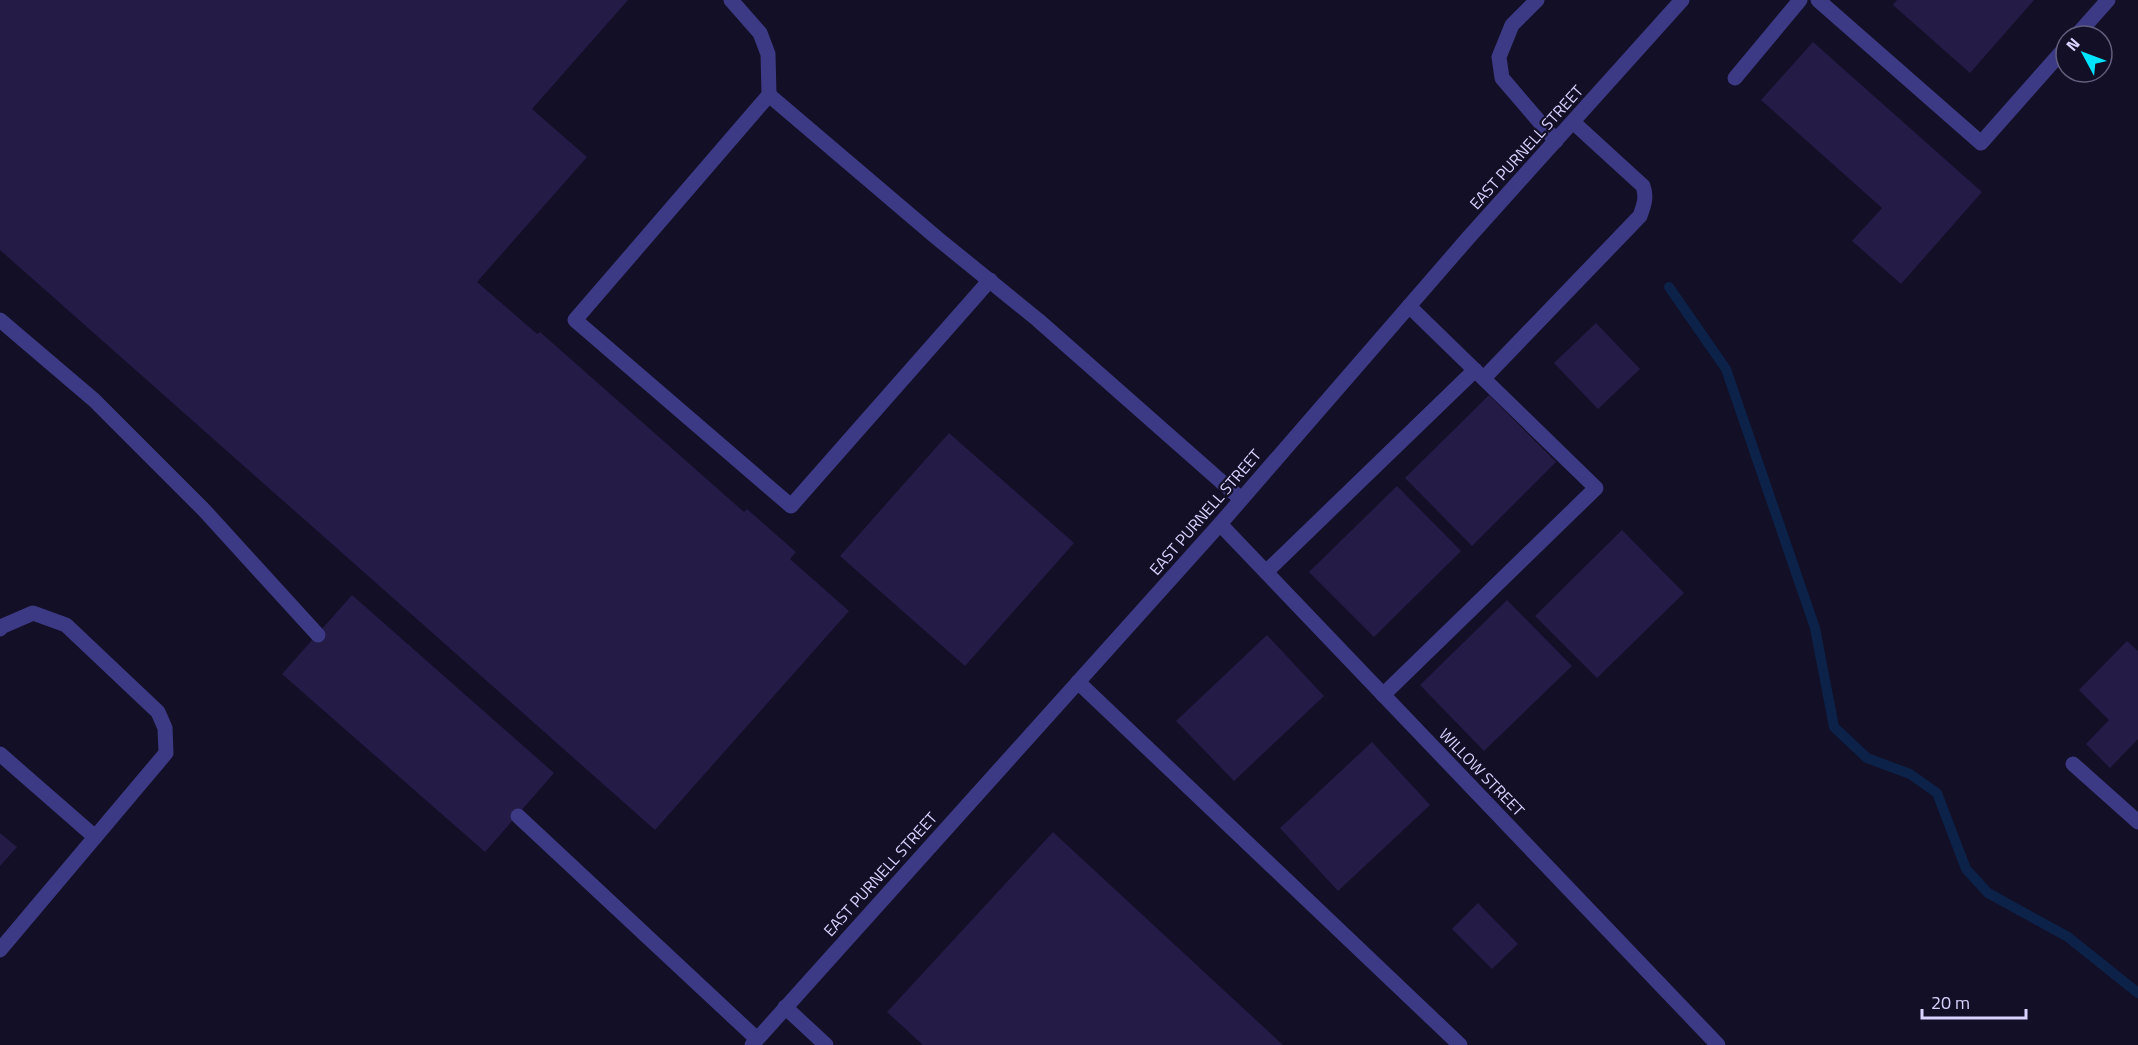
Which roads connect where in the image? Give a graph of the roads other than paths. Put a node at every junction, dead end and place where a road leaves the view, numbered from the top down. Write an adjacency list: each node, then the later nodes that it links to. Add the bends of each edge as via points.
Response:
1 (732, 0): 10 (street, via 760,33 768,54)
2 (1537, 0): 12 (street, via 1512,25 1499,57 1500,68 1502,78)
3 (1682, 0): 11 (street, EAST PURNELL STREET)
4 (1800, 0): 9 (street)
5 (1818, 0): 8 (street, via 1981,143)
6 (2108, 0): 7 (street)
7 (2087, 24)
8 (2054, 61)
9 (1735, 78)
10 (770, 95): 13 (street); 13 (street, via 575,320 791,506)
11 (1572, 122): 12 (street, EAST PURNELL STREET); 16 (street, via 1643,186 1646,194 1640,216)
12 (1556, 141): 14 (street, EAST PURNELL STREET)
13 (990, 280): 17 (street)
14 (1409, 306): 16 (street); 17 (street, EAST PURNELL STREET)
15 (0, 320): 21 (street, via 94,400 204,510)
16 (1480, 374): 19 (street); 23 (street, via 1596,488)
17 (1241, 499): 18 (street, EAST PURNELL STREET)
18 (1220, 524): 19 (street, WILLOW STREET); 22 (street, EAST PURNELL STREET)
19 (1266, 572): 23 (street, WILLOW STREET)
20 (0, 628): 28 (street, via 33,613 66,625 158,712 165,728 166,753)
21 (318, 634)
22 (1078, 682): 30 (street, EAST PURNELL STREET); 33 (street)
23 (1383, 695): 34 (street, WILLOW STREET)
24 (0, 754): 28 (street)
25 (2073, 764): 27 (street)
26 (518, 816): 31 (street)
27 (2138, 822)
28 (95, 837): 29 (street)
29 (0, 950)
30 (785, 1007): 31 (street, EAST PURNELL STREET); 32 (street)
31 (754, 1042)
32 (826, 1045)
33 (1460, 1045)
34 (1718, 1045)

